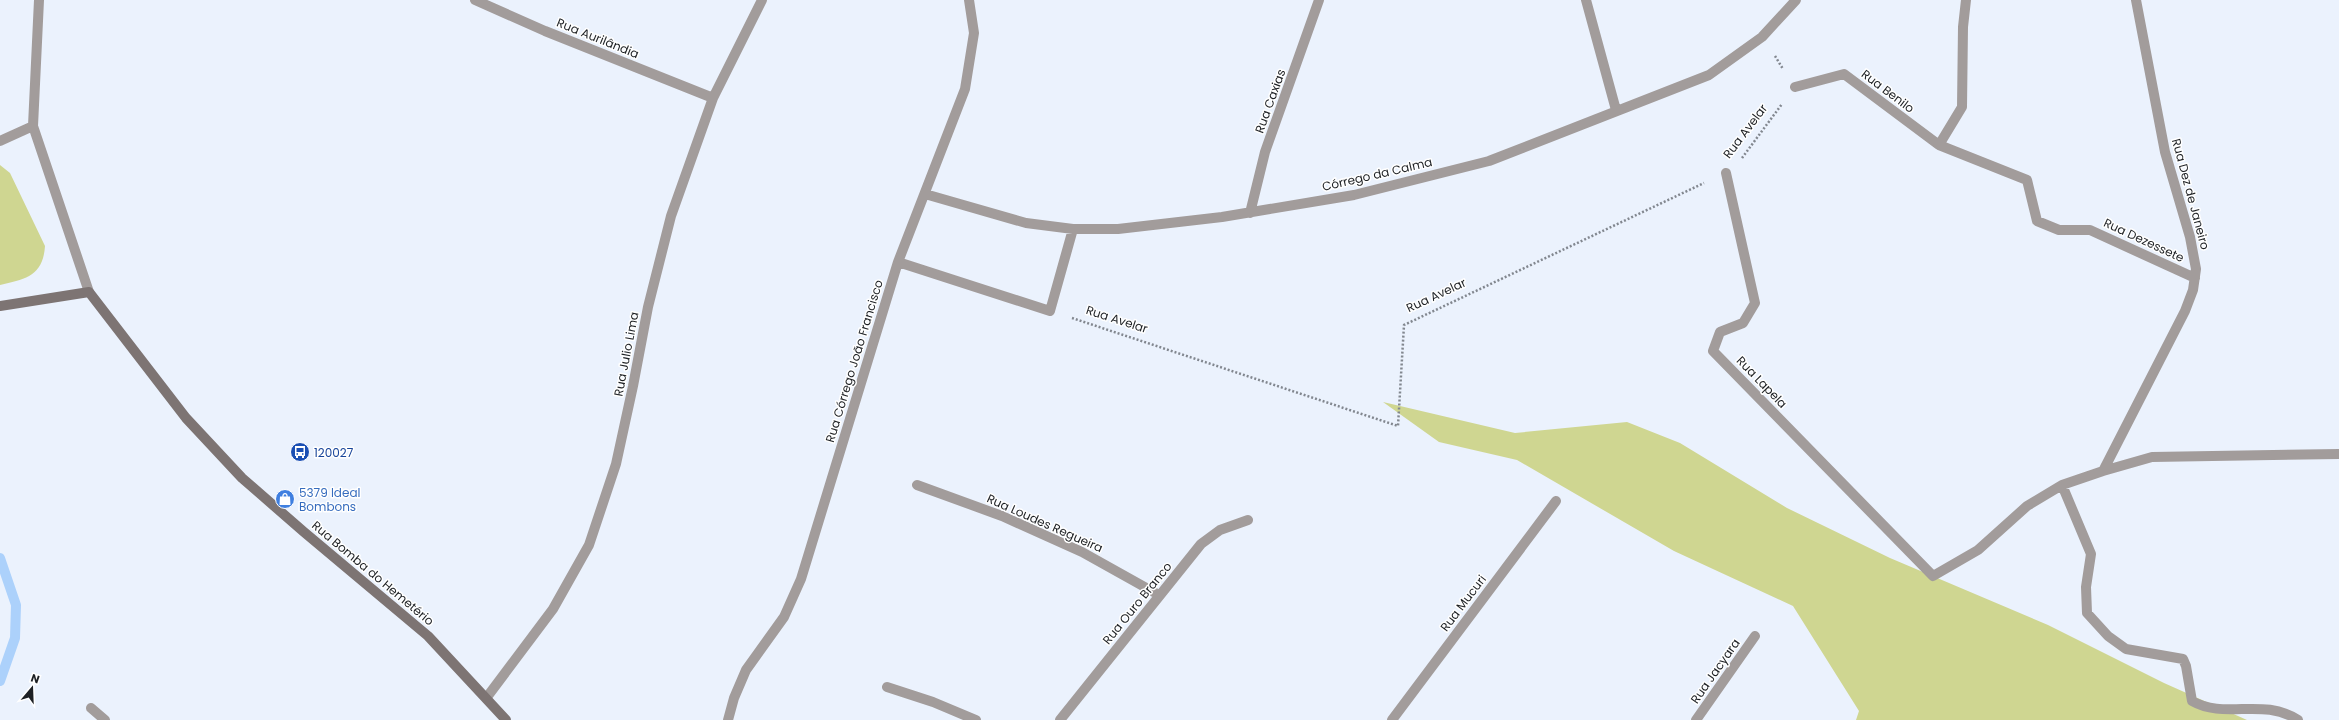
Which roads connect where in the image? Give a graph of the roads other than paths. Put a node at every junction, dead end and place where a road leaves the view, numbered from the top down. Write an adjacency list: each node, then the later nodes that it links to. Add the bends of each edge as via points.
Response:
1 (39, 0): 13 (street)
2 (475, 0): 11 (street, Rua Aurilândia, via 545,31)
3 (762, 0): 11 (street, Rua Julio Lima)
4 (969, 0): 17 (street, Rua Córrego João Francisco, via 974,33 966,89)
5 (1319, 0): 18 (street, Rua Caxias, via 1265,152)
6 (1586, 0): 12 (street)
7 (1796, 0): 12 (street, Córrego da Calma, via 1762,36 1709,75)
8 (1966, 0): 15 (street, via 1962,107)
9 (2136, 0): 21 (street, Rua Dez de Janeiro, via 2165,152 2190,237 2196,269)
10 (1795, 88): 15 (street, Rua Benilo, via 1844,74)
11 (713, 98): 33 (street, Rua Julio Lima, via 671,216 648,307 616,464 589,545 554,609)
12 (1616, 110): 18 (street, Córrego da Calma, via 1489,161 1354,195)
13 (33, 126): 14 (street); 22 (street)
14 (0, 141)
15 (1938, 145): 21 (street, Rua Dezessete, via 2027,180 2037,221 2059,230 2090,230)
16 (1726, 173): 27 (street, Rua Lapela, via 1756,303 1743,323 1720,332 1713,352 1933,576 1978,550 2027,506)
17 (925, 194): 19 (street, Córrego da Calma, via 1026,223); 20 (street, Rua Córrego João Francisco)
18 (1250, 213): 19 (street, Córrego da Calma, via 1118,229)
19 (1073, 229): 20 (street, via 1050,311)
20 (898, 262): 37 (street, Rua Córrego João Francisco, via 802,579 784,617 746,670)
21 (2194, 278): 25 (street, Rua Dez de Janeiro, via 2193,290 2185,311)
22 (89, 292): 23 (main road); 33 (main road, Rua Bomba do Hemetério, via 186,418 242,478 428,636)
23 (0, 306)
24 (2339, 454): 25 (street, via 2152,457)
25 (2103, 471): 27 (street)
26 (917, 485): 30 (street, Rua Loudes Regueira, via 1002,516 1082,552)
27 (2062, 485): 42 (street, via 2091,554 2086,587 2087,613 2108,636 2126,649 2182,659 2186,666 2192,701 2203,709 2221,713 2257,709 2279,712)
28 (1556, 501): 40 (street, Rua Mucuri)
29 (1248, 520): 30 (street, Rua Ouro Branco, via 1220,530 1201,544)
30 (1159, 595): 39 (street, Rua Ouro Branco)
31 (1755, 636): 41 (street, Rua Jacyara)
32 (886, 687): 38 (street, via 933,702)
33 (487, 697): 36 (main road, Rua Bomba do Hemetério)
34 (91, 708): 35 (street)
35 (105, 720)
36 (506, 720)
37 (728, 720)
38 (976, 720)
39 (1060, 720)
40 (1392, 720)
41 (1696, 720)
42 (2298, 720)

